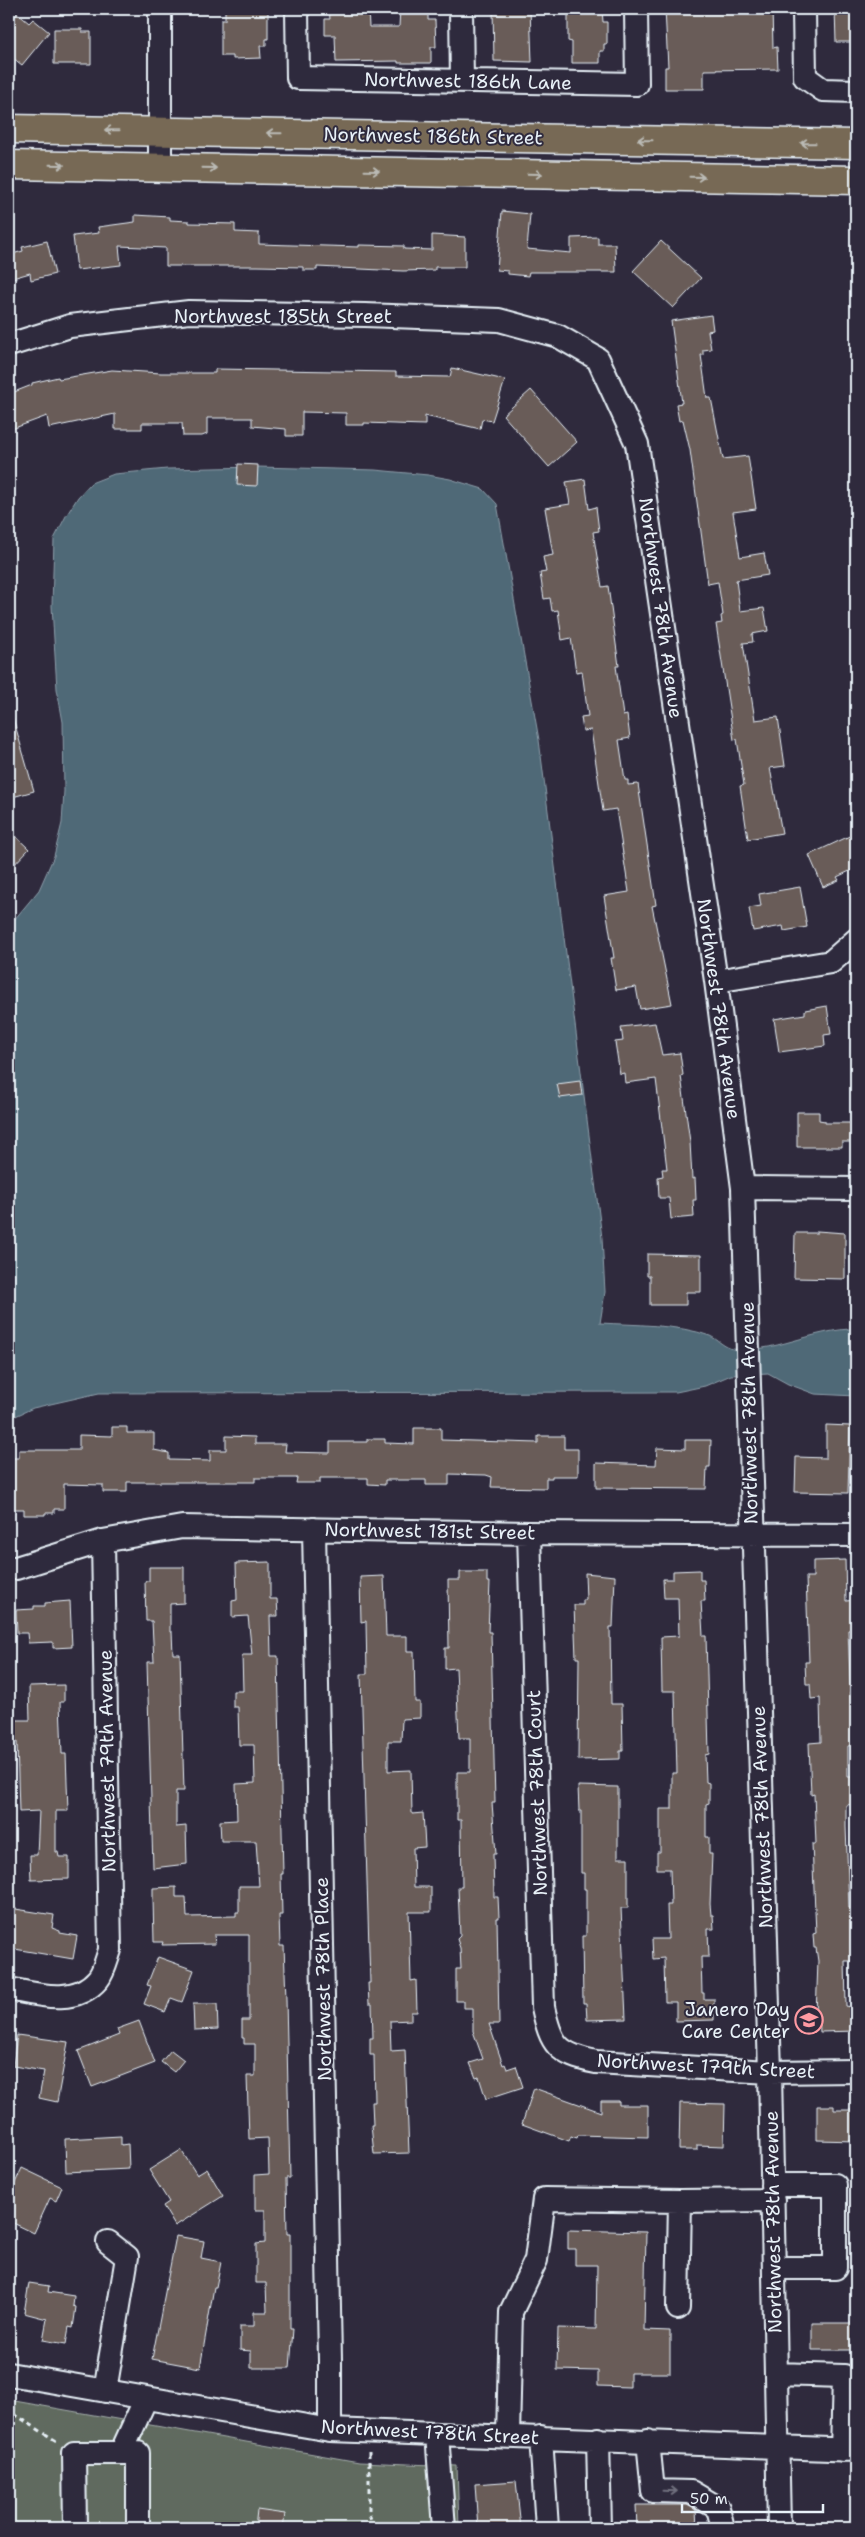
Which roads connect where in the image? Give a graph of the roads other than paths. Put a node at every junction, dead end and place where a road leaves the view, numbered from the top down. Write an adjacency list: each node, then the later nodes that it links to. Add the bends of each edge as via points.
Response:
1 (160, 9): 9 (street)
2 (297, 9): 6 (street, Northwest 186th Lane, via 298,78)
3 (462, 9): 6 (street)
4 (636, 9): 6 (street, Northwest 186th Lane, via 637,84)
5 (804, 9): 7 (street, via 805,77 823,90)
6 (462, 81)
7 (856, 91)
8 (9, 128): 9 (main road, Northwest 186th Street, one-way to 8)
9 (160, 131): 10 (main road, Northwest 186th Street, one-way to 9); 12 (street)
10 (856, 144)
11 (9, 164): 12 (main road, Northwest 186th Street, one-way to 12)
12 (160, 167): 13 (main road, Northwest 186th Street, one-way to 13)
13 (856, 180)
14 (558, 336): 15 (street, Northwest 185th Street, via 499,320 189,312 70,326); 17 (street, Northwest 78th Avenue, via 598,359 637,444)
15 (9, 345)
16 (856, 940): 17 (street, via 831,962)
17 (716, 982): 18 (street, Northwest 78th Avenue)
18 (743, 1188): 19 (street); 22 (street, Northwest 78th Avenue)
19 (856, 1190)
20 (314, 1529): 21 (street, Northwest 181st Street); 24 (street, Northwest 181st Street, via 182,1527); 39 (street, Northwest 78th Place)
21 (529, 1533): 22 (street, Northwest 181st Street); 27 (street, Northwest 78th Court, via 543,2007 550,2036)
22 (752, 1535): 23 (street, Northwest 181st Street); 29 (street, Northwest 78th Avenue)
23 (856, 1536)
24 (103, 1541): 25 (street, Northwest 181st Street); 26 (street, Northwest 79th Avenue, via 110,1950 99,1978 81,1993 55,1998)
25 (9, 1568)
26 (9, 1990)
27 (560, 2048): 29 (street, Northwest 179th Street, via 576,2058 596,2062)
28 (856, 2071): 29 (street, Northwest 179th Street)
29 (770, 2072): 30 (street, Northwest 78th Avenue)
30 (773, 2193): 31 (street); 33 (street, Northwest 78th Avenue); 33 (street, via 835,2185 835,2268)
31 (680, 2201): 34 (street); 41 (street, via 544,2199 536,2260 512,2312)
32 (108, 2242): 37 (street, via 126,2257)
33 (774, 2268): 36 (street, Northwest 78th Avenue)
34 (678, 2308)
35 (9, 2374): 37 (street, Northwest 178th Street)
36 (776, 2374): 45 (street, Northwest 78th Avenue); 46 (street, via 844,2376)
37 (105, 2390): 38 (street, Northwest 178th Street)
38 (146, 2398): 39 (street, Northwest 178th Street); 47 (street)
39 (330, 2430): 40 (street, Northwest 178th Street)
40 (437, 2434): 41 (street, Northwest 178th Street); 50 (street)
41 (508, 2436): 42 (street, Northwest 178th Street)
42 (541, 2437): 43 (street, Northwest 178th Street); 51 (street)
43 (598, 2439): 44 (street, Northwest 178th Street); 52 (street)
44 (648, 2441): 45 (street, Northwest 178th Street); 53 (street, one-way to 53, via 654,2490 691,2492 718,2508)
45 (778, 2446): 46 (street, Northwest 178th Street); 54 (street, Northwest 78th Avenue)
46 (849, 2450)
47 (121, 2452): 48 (street, via 74,2453); 49 (street, via 138,2453)
48 (75, 2528)
49 (138, 2528)
50 (444, 2528)
51 (547, 2528)
52 (600, 2528)
53 (723, 2528)
54 (779, 2528)

